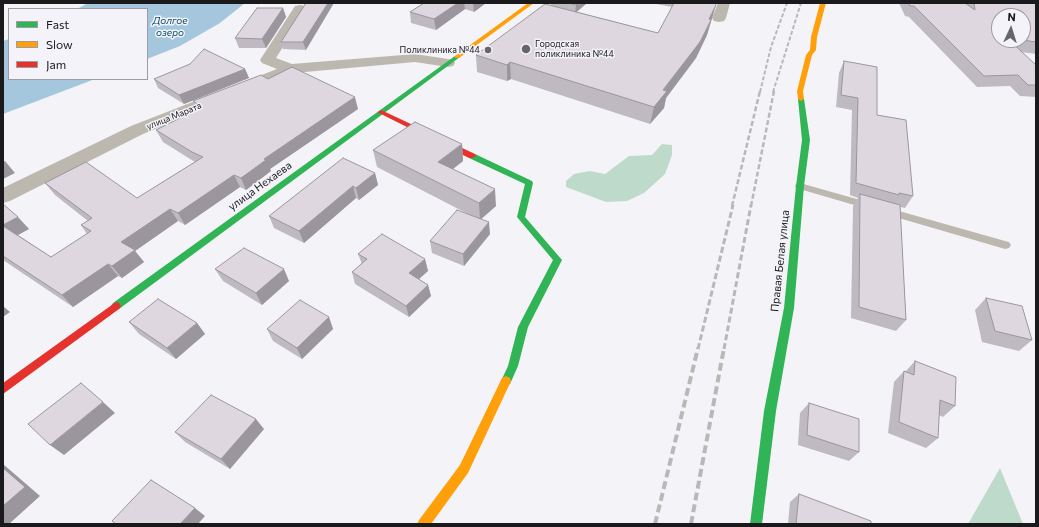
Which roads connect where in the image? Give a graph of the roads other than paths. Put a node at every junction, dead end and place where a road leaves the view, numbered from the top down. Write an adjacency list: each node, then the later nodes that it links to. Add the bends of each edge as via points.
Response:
1 (531, 3): 6 (street, улица Нехаева)
2 (724, 3): 5 (street)
3 (824, 3): 9 (street, Правая Белая улица, via 800,91 806,140)
4 (300, 9): 7 (street, via 267,60)
5 (719, 18)
6 (448, 63): 7 (street, улица Марата, via 414,58); 8 (street, улица Нехаева)
7 (291, 68): 10 (street, улица Марата, via 137,130)
8 (381, 112): 12 (street, улица Нехаева); 13 (street, via 529,183 521,217 558,260 523,327 513,366 464,469)
9 (800, 186): 11 (lane); 14 (street, Правая Белая улица, via 789,308 770,411)
10 (3, 196)
11 (1005, 245)
12 (3, 389)
13 (423, 524)
14 (756, 524)

